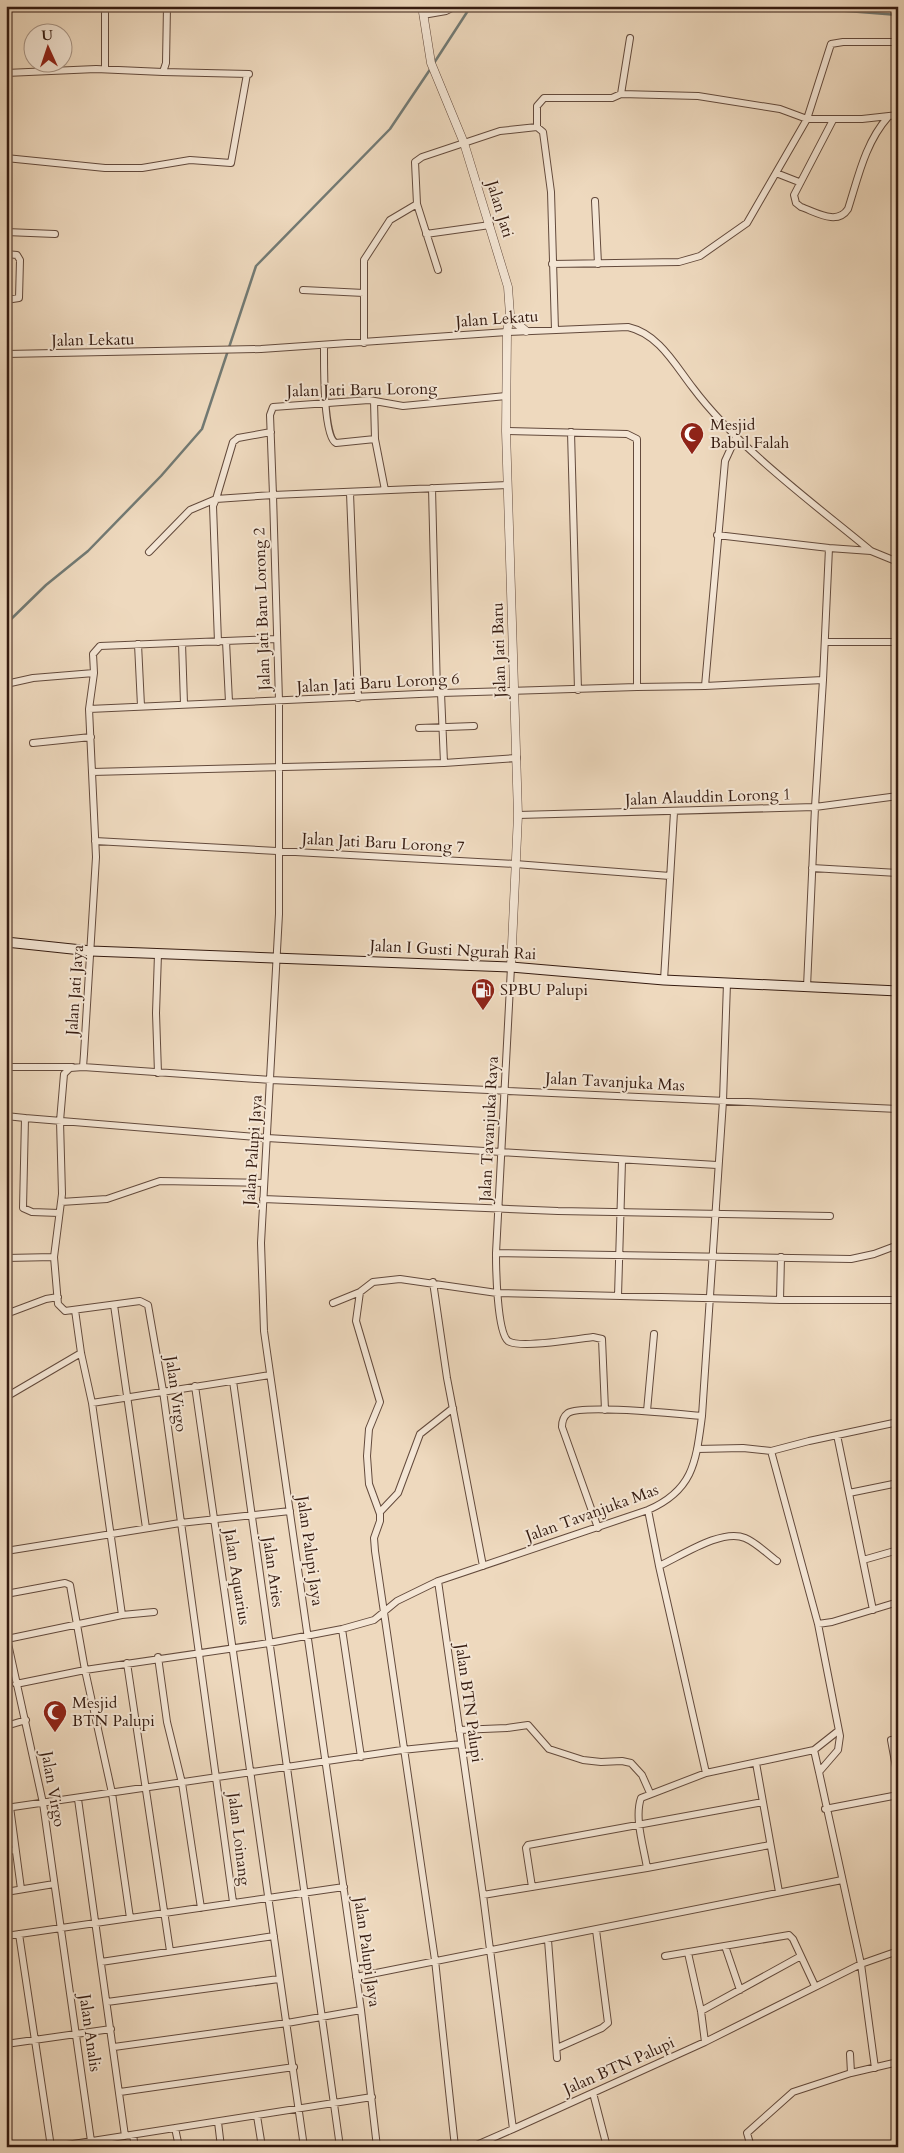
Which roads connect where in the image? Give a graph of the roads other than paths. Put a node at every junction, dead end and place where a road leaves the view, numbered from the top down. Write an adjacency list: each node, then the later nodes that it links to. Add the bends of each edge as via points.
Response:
1 (105, 6): 8 (street)
2 (168, 6): 9 (street)
3 (422, 6): 5 (street)
4 (456, 6): 5 (street)
5 (423, 15): 17 (street, Jalan Jati, via 431,63)
6 (630, 38): 11 (street)
7 (898, 42): 14 (street, via 831,44)
8 (105, 69): 9 (street); 10 (street)
9 (163, 72): 18 (street, via 249,74 231,163 190,160 142,168 105,168)
10 (6, 74)
11 (621, 94): 14 (street, via 698,96 780,110); 16 (street, via 612,98 544,98 537,106)
12 (898, 115): 13 (street)
13 (888, 117): 15 (street); 20 (street, via 868,147 844,216 832,218 801,207 794,196)
14 (807, 119): 15 (street); 19 (street)
15 (832, 120): 20 (street, via 816,156)
16 (537, 127): 17 (street, via 500,131); 28 (street, via 543,132 551,192)
17 (464, 143): 22 (street, via 415,162); 23 (street, Jalan Jati)
18 (6, 158)
19 (776, 173): 20 (street); 29 (street, via 747,223 700,256 665,264)
20 (799, 182)
21 (595, 200): 29 (street)
22 (417, 204): 26 (street); 32 (street, via 390,220 364,260)
23 (490, 225): 26 (street); 34 (street, Jalan Jati, via 508,287)
24 (6, 232): 25 (street)
25 (55, 234)
26 (426, 234): 30 (street)
27 (6, 254): 33 (street, via 20,258 20,286 19,298)
28 (552, 264): 29 (street); 35 (street)
29 (598, 264)
30 (438, 270)
31 (303, 290): 32 (street)
32 (364, 292): 38 (street)
33 (6, 300)
34 (510, 314): 36 (street); 37 (street, Jalan Jati)
35 (554, 330): 36 (street, Jalan Lekatu); 48 (street, Jalan Lekatu, via 628,327 646,334 664,350)
36 (526, 331): 37 (street, Jalan Lekatu)
37 (507, 332): 38 (street, Jalan Lekatu); 41 (street, Jalan Jati Baru)
38 (364, 343): 39 (street, Jalan Lekatu)
39 (324, 345): 40 (street, Jalan Lekatu, via 195,352); 43 (street)
40 (6, 354)
41 (506, 396): 42 (street, Jalan Jati Baru Lorong, via 403,406); 45 (street, Jalan Jati Baru)
42 (374, 401): 43 (street, Jalan Jati Baru Lorong); 49 (street)
43 (325, 403): 44 (street, Jalan Jati Baru Lorong); 49 (street, via 333,443)
44 (279, 406): 46 (street, Jalan Jati Baru Lorong 2, via 270,410)
45 (506, 431): 47 (street); 50 (street, Jalan Jati Baru)
46 (271, 432): 54 (street, Jalan Jati Baru Lorong 2); 55 (street, via 238,438 233,442)
47 (571, 432): 72 (street, via 632,435 638,443); 74 (street)
48 (736, 437): 56 (street, via 725,461); 58 (street, Jalan Lekatu)
49 (376, 439): 52 (street)
50 (508, 485): 51 (street); 73 (street, Jalan Jati Baru)
51 (432, 488): 52 (street); 75 (street)
52 (385, 490): 53 (street)
53 (350, 493): 54 (street); 76 (street)
54 (273, 495): 55 (street); 61 (street, Jalan Jati Baru Lorong 2)
55 (216, 499): 59 (street, via 190,510); 62 (street, via 212,510)
56 (717, 535): 57 (street); 71 (street)
57 (829, 548): 58 (street); 64 (street)
58 (871, 551): 60 (street, Jalan Lekatu)
59 (148, 552)
60 (898, 562)
61 (277, 640): 63 (street, Jalan Jati Jaya); 77 (street, Jalan Jati Baru Lorong 2)
62 (218, 642): 63 (street, Jalan Jati Jaya); 66 (street, Jalan Jati Jaya)
63 (226, 642): 78 (street)
64 (825, 642): 65 (street); 69 (street)
65 (898, 642)
66 (182, 643): 67 (street, Jalan Jati Jaya); 79 (street)
67 (138, 644): 68 (street, Jalan Jati Jaya, via 100,646 94,652); 80 (street)
68 (94, 673): 70 (street, via 32,678); 81 (street, Jalan Jati Jaya)
69 (823, 680): 71 (street, Jalan Jati Baru Lorong 6); 92 (street)
70 (6, 684)
71 (705, 686): 72 (street, Jalan Jati Baru Lorong 6)
72 (638, 687): 74 (street, Jalan Jati Baru Lorong 6)
73 (514, 690): 74 (street, Jalan Jati Baru Lorong 6); 75 (street, Jalan Jati Baru Lorong 6); 87 (street, Jalan Jati Baru)
74 (578, 690)
75 (439, 693): 76 (street, Jalan Jati Baru Lorong 6); 83 (street)
76 (358, 698): 77 (street, Jalan Jati Baru Lorong 6)
77 (279, 701): 78 (street, Jalan Jati Baru Lorong 6); 89 (street, Jalan Jati Baru Lorong 2)
78 (229, 702): 79 (street, Jalan Jati Baru Lorong 6)
79 (184, 704): 80 (street, Jalan Jati Baru Lorong 6)
80 (141, 706): 81 (street, Jalan Jati Baru Lorong 6)
81 (89, 709): 85 (street, Jalan Jati Jaya)
82 (474, 726): 83 (street)
83 (442, 727): 84 (street); 88 (street)
84 (419, 728)
85 (91, 737): 86 (street); 90 (street, Jalan Jati Jaya)
86 (34, 743)
87 (517, 758): 88 (street); 94 (street, Jalan Jati Baru)
88 (444, 763): 89 (street)
89 (278, 768): 90 (street); 96 (street, Jalan Jati Baru Lorong 2)
90 (92, 772): 95 (street, Jalan Jati Jaya)
91 (898, 796): 92 (street, Jalan Alauddin Lorong 1)
92 (815, 808): 93 (street, Jalan Alauddin Lorong 1); 98 (street)
93 (674, 812): 94 (street, Jalan Alauddin Lorong 1); 100 (street)
94 (518, 815): 97 (street, Jalan Jati Baru)
95 (95, 841): 96 (street, Jalan Jati Baru Lorong 7); 102 (street, Jalan Jati Jaya)
96 (279, 851): 97 (street, Jalan Jati Baru Lorong 7); 104 (street, Jalan Jati Baru Lorong 2)
97 (515, 864): 100 (street, Jalan Jati Baru Lorong 7); 105 (street, Jalan Jati Baru)
98 (812, 868): 99 (street); 108 (street)
99 (898, 873)
100 (670, 876): 106 (street)
101 (6, 942): 102 (main road, Jalan I Gusti Ngurah Rai)
102 (91, 951): 103 (main road, Jalan I Gusti Ngurah Rai); 112 (street, Jalan Jati Jaya)
103 (158, 954): 104 (main road, Jalan I Gusti Ngurah Rai); 113 (street)
104 (278, 957): 105 (main road, Jalan I Gusti Ngurah Rai); 114 (street, Jalan Palupi Jaya)
105 (510, 967): 106 (main road, Jalan I Gusti Ngurah Rai); 115 (street, Jalan Tavanjuka Raya)
106 (664, 980): 107 (main road, Jalan I Gusti Ngurah Rai)
107 (727, 983): 108 (main road, Jalan I Gusti Ngurah Rai); 116 (street, Jalan Tavanjuka Mas)
108 (808, 986): 109 (main road, Jalan I Gusti Ngurah Rai)
109 (898, 991)
110 (6, 1067): 111 (street)
111 (73, 1067): 112 (street); 120 (street, via 64,1074)
112 (83, 1067): 113 (street, Jalan Tavanjuka Mas)
113 (158, 1073): 114 (street, Jalan Tavanjuka Mas)
114 (271, 1080): 115 (street, Jalan Tavanjuka Mas); 121 (street, Jalan Palupi Jaya)
115 (505, 1090): 116 (street, Jalan Tavanjuka Mas); 122 (street, Jalan Tavanjuka Raya)
116 (723, 1101): 117 (street); 124 (street, Jalan Tavanjuka Mas)
117 (898, 1109)
118 (6, 1116): 119 (street)
119 (25, 1118): 120 (street); 130 (street, via 23,1208 32,1212)
120 (60, 1121): 121 (street); 127 (street)
121 (267, 1138): 122 (street); 125 (street, Jalan Palupi Jaya)
122 (502, 1150): 123 (street); 128 (street, Jalan Tavanjuka Raya)
123 (622, 1161): 124 (street); 129 (street)
124 (717, 1165): 131 (street, Jalan Tavanjuka Mas)
125 (264, 1184): 126 (street, Jalan Palupi Jaya); 127 (street, via 160,1181 107,1199)
126 (263, 1198): 128 (street); 154 (street, Jalan Palupi Jaya, via 261,1288)
127 (60, 1202): 130 (street)
128 (499, 1208): 129 (street); 134 (street, Jalan Tavanjuka Raya)
129 (620, 1212): 131 (street); 135 (street)
130 (59, 1213): 137 (street)
131 (715, 1213): 132 (street); 136 (street, Jalan Tavanjuka Mas)
132 (830, 1216)
133 (898, 1245): 139 (street, via 851,1259)
134 (496, 1253): 135 (street); 142 (street, Jalan Tavanjuka Raya)
135 (620, 1254): 136 (street); 143 (street)
136 (714, 1255): 139 (street); 145 (street, Jalan Tavanjuka Mas)
137 (54, 1257): 138 (street); 144 (street)
138 (6, 1258)
139 (782, 1258): 146 (street)
140 (433, 1282): 141 (street, via 380,1280); 142 (street); 161 (street)
141 (360, 1292): 148 (street); 173 (street, via 356,1320 380,1402 369,1429 367,1456 369,1484)
142 (497, 1293): 143 (street); 162 (street, Jalan Tavanjuka Raya, via 505,1336 511,1342 536,1344 594,1337 602,1339)
143 (618, 1296): 145 (street)
144 (58, 1297): 150 (street, via 61,1309); 151 (street)
145 (710, 1298): 146 (street); 164 (street, Jalan Tavanjuka Mas)
146 (780, 1300): 147 (street)
147 (898, 1300)
148 (333, 1303)
149 (114, 1305): 150 (street, Jalan Virgo); 157 (street, Jalan Virgo, via 140,1301 148,1305); 158 (street)
150 (75, 1310): 153 (street)
151 (6, 1314)
152 (654, 1334): 163 (street)
153 (81, 1353): 159 (street); 160 (street)
154 (270, 1375): 155 (street); 172 (street, Jalan Palupi Jaya)
155 (233, 1381): 156 (street); 174 (street, Jalan Aries)
156 (195, 1386): 157 (street); 175 (street, Jalan Aquarius)
157 (163, 1391): 158 (street); 176 (street, Jalan Virgo)
158 (128, 1396): 160 (street); 177 (street)
159 (6, 1397)
160 (92, 1402): 179 (street)
161 (453, 1408): 173 (street, via 420,1434 398,1493); 184 (street)
162 (605, 1410): 163 (street); 178 (street, via 569,1412 562,1423)
163 (647, 1411): 164 (street)
164 (702, 1416): 167 (street, Jalan Tavanjuka Mas)
165 (898, 1422): 166 (street)
166 (837, 1435): 168 (street); 170 (street)
167 (697, 1449): 168 (street); 171 (street, Jalan Tavanjuka Mas, via 691,1470 677,1494)
168 (771, 1451): 194 (street)
169 (898, 1483): 170 (street)
170 (848, 1493): 182 (street)
171 (648, 1510): 178 (street, Jalan Tavanjuka Mas); 185 (street)
172 (290, 1511): 174 (street); 196 (street, Jalan Palupi Jaya)
173 (380, 1512): 191 (street, via 374,1543)
174 (251, 1515): 175 (street); 198 (street, Jalan Aries)
175 (215, 1520): 176 (street); 199 (street, Jalan Aquarius)
176 (180, 1523): 177 (street); 200 (street, Jalan Virgo)
177 (146, 1528): 179 (street)
178 (598, 1528): 184 (street, Jalan Tavanjuka Mas)
179 (112, 1534): 181 (street); 192 (street)
180 (898, 1550): 182 (street)
181 (6, 1551)
182 (863, 1560): 189 (street)
183 (777, 1561): 185 (street, via 750,1540 732,1535 716,1538)
184 (483, 1566): 186 (street, Jalan Tavanjuka Mas)
185 (659, 1566): 219 (street)
186 (438, 1581): 191 (street, via 403,1598); 208 (street, Jalan BTN Palupi)
187 (6, 1594): 193 (street, via 68,1583)
188 (898, 1602): 189 (street)
189 (873, 1610): 194 (street)
190 (154, 1612): 192 (street, Jalan Virgo)
191 (384, 1612): 195 (street, via 374,1620); 212 (street)
192 (122, 1615): 193 (street, Jalan Virgo)
193 (77, 1624): 197 (street, Jalan Virgo); 204 (street)
194 (818, 1624): 209 (street)
195 (342, 1628): 196 (street); 214 (street)
196 (308, 1634): 198 (street); 215 (street, Jalan Palupi Jaya)
197 (6, 1638): 202 (street, Jalan Virgo)
198 (269, 1642): 199 (street); 217 (street, Jalan Aries)
199 (234, 1647): 200 (street); 218 (street, Jalan Aquarius)
200 (200, 1652): 201 (street); 221 (street, Jalan Virgo)
201 (158, 1658): 203 (street); 223 (street, via 167,1722)
202 (8, 1659): 205 (street, Jalan Virgo)
203 (127, 1663): 204 (street); 224 (street)
204 (85, 1670): 205 (street); 225 (street)
205 (16, 1684): 206 (street, Jalan Virgo)
206 (26, 1720): 207 (street); 230 (street, Jalan Virgo)
207 (6, 1726)
208 (459, 1730): 211 (street, Jalan BTN Palupi); 226 (street, via 528,1725 548,1749 582,1760 631,1763 642,1775)
209 (838, 1731): 213 (street); 220 (street, via 838,1750)
210 (898, 1739): 222 (street, via 891,1740)
211 (461, 1744): 212 (street); 246 (street, Jalan BTN Palupi)
212 (402, 1750): 214 (street); 266 (street)
213 (814, 1750): 216 (street); 220 (street)
214 (361, 1757): 215 (street)
215 (325, 1762): 217 (street); 240 (street, Jalan Palupi Jaya)
216 (756, 1763): 219 (street); 229 (street)
217 (285, 1768): 218 (street); 244 (street, Jalan Aries)
218 (251, 1772): 221 (street); 247 (street, Jalan Aquarius)
219 (706, 1772): 226 (street)
220 (818, 1772): 232 (street)
221 (217, 1778): 223 (street); 248 (street, Jalan Loinang)
222 (898, 1778)
223 (182, 1783): 224 (street); 249 (street)
224 (146, 1788): 225 (street); 250 (street)
225 (112, 1793): 228 (street); 251 (street)
226 (650, 1793): 233 (street, via 638,1804)
227 (898, 1795): 232 (street)
228 (78, 1799): 230 (street); 252 (street)
229 (763, 1802): 233 (street); 234 (street)
230 (43, 1803): 231 (street); 239 (street, Jalan Virgo)
231 (8, 1808): 235 (street)
232 (825, 1809): 238 (street)
233 (640, 1824): 237 (street); 241 (street, via 527,1845)
234 (770, 1844): 237 (street); 245 (street)
235 (15, 1850): 236 (street); 242 (street)
236 (6, 1851)
237 (647, 1868): 241 (street)
238 (842, 1880): 245 (street); 268 (street)
239 (54, 1884): 242 (street); 253 (street, Jalan Virgo)
240 (344, 1887): 244 (street); 269 (street, Jalan Palupi Jaya)
241 (532, 1887): 246 (street)
242 (21, 1889): 243 (street)
243 (6, 1892)
244 (304, 1892): 247 (street); 276 (street, Jalan Aries)
245 (780, 1892): 254 (street)
246 (483, 1895): 261 (street, Jalan BTN Palupi)
247 (268, 1898): 248 (street); 257 (street, Jalan Aquarius)
248 (233, 1902): 249 (street)
249 (201, 1908): 250 (street)
250 (164, 1913): 251 (street); 260 (street)
251 (130, 1918): 252 (street)
252 (96, 1923): 253 (street); 267 (street)
253 (61, 1928): 255 (street); 279 (street, Jalan Analis)
254 (596, 1930): 258 (street); 284 (street, via 608,2023)
255 (19, 1934): 256 (street); 280 (street)
256 (6, 1936)
257 (274, 1936): 260 (street); 270 (street, Jalan Aquarius)
258 (548, 1940): 261 (street); 284 (street)
259 (725, 1946): 263 (street); 265 (street, via 785,1934 793,1939); 272 (street)
260 (170, 1951): 267 (street)
261 (490, 1951): 266 (street); 300 (street, Jalan BTN Palupi)
262 (898, 1951): 268 (street, Jalan BTN Palupi)
263 (688, 1953): 264 (street); 275 (street)
264 (665, 1956)
265 (801, 1956): 271 (street); 272 (street)
266 (435, 1960): 269 (street); 313 (street)
267 (101, 1962): 273 (street)
268 (860, 1964): 271 (street, Jalan BTN Palupi); 289 (street)
269 (356, 1977): 274 (street, Jalan Palupi Jaya)
270 (279, 1978): 273 (street); 277 (street, Jalan Aquarius)
271 (814, 1986): 281 (street, Jalan BTN Palupi)
272 (740, 1990): 275 (street)
273 (107, 2002): 278 (street)
274 (361, 2010): 276 (street); 294 (street, Jalan Palupi Jaya)
275 (701, 2010): 281 (street)
276 (322, 2018): 277 (street); 295 (street, Jalan Aries)
277 (287, 2023): 283 (street); 288 (street, Jalan Aquarius)
278 (111, 2029): 279 (street); 283 (street)
279 (76, 2034): 280 (street); 303 (street, Jalan Analis)
280 (34, 2041): 282 (street); 305 (street)
281 (705, 2042): 293 (street, Jalan BTN Palupi)
282 (6, 2044)
283 (114, 2047): 292 (street)
284 (557, 2048): 286 (street)
285 (850, 2054): 291 (street)
286 (557, 2058)
287 (897, 2063): 289 (street); 290 (street)
288 (294, 2067): 292 (street); 296 (street, Jalan Aquarius)
289 (875, 2068): 291 (street)
290 (898, 2071)
291 (852, 2073): 316 (street, via 794,2092 784,2099 747,2133)
292 (120, 2092): 301 (street)
293 (593, 2093): 300 (street, Jalan BTN Palupi); 315 (street)
294 (372, 2097): 295 (street); 312 (street, Jalan Palupi Jaya)
295 (332, 2103): 296 (street); 311 (street, Jalan Aries)
296 (299, 2110): 297 (street); 310 (street, Jalan Aquarius)
297 (257, 2116): 298 (street); 309 (street)
298 (218, 2122): 299 (street); 308 (street)
299 (176, 2128): 301 (street); 307 (street)
300 (512, 2129): 314 (street)
301 (129, 2135): 303 (street); 306 (street)
302 (6, 2136): 304 (street)
303 (91, 2141): 305 (street)
304 (8, 2147)
305 (52, 2147)
306 (135, 2147)
307 (178, 2147)
308 (221, 2147)
309 (262, 2147)
310 (304, 2147)
311 (340, 2147)
312 (377, 2147)
313 (455, 2147)
314 (472, 2147)
315 (607, 2147)
316 (751, 2147)

